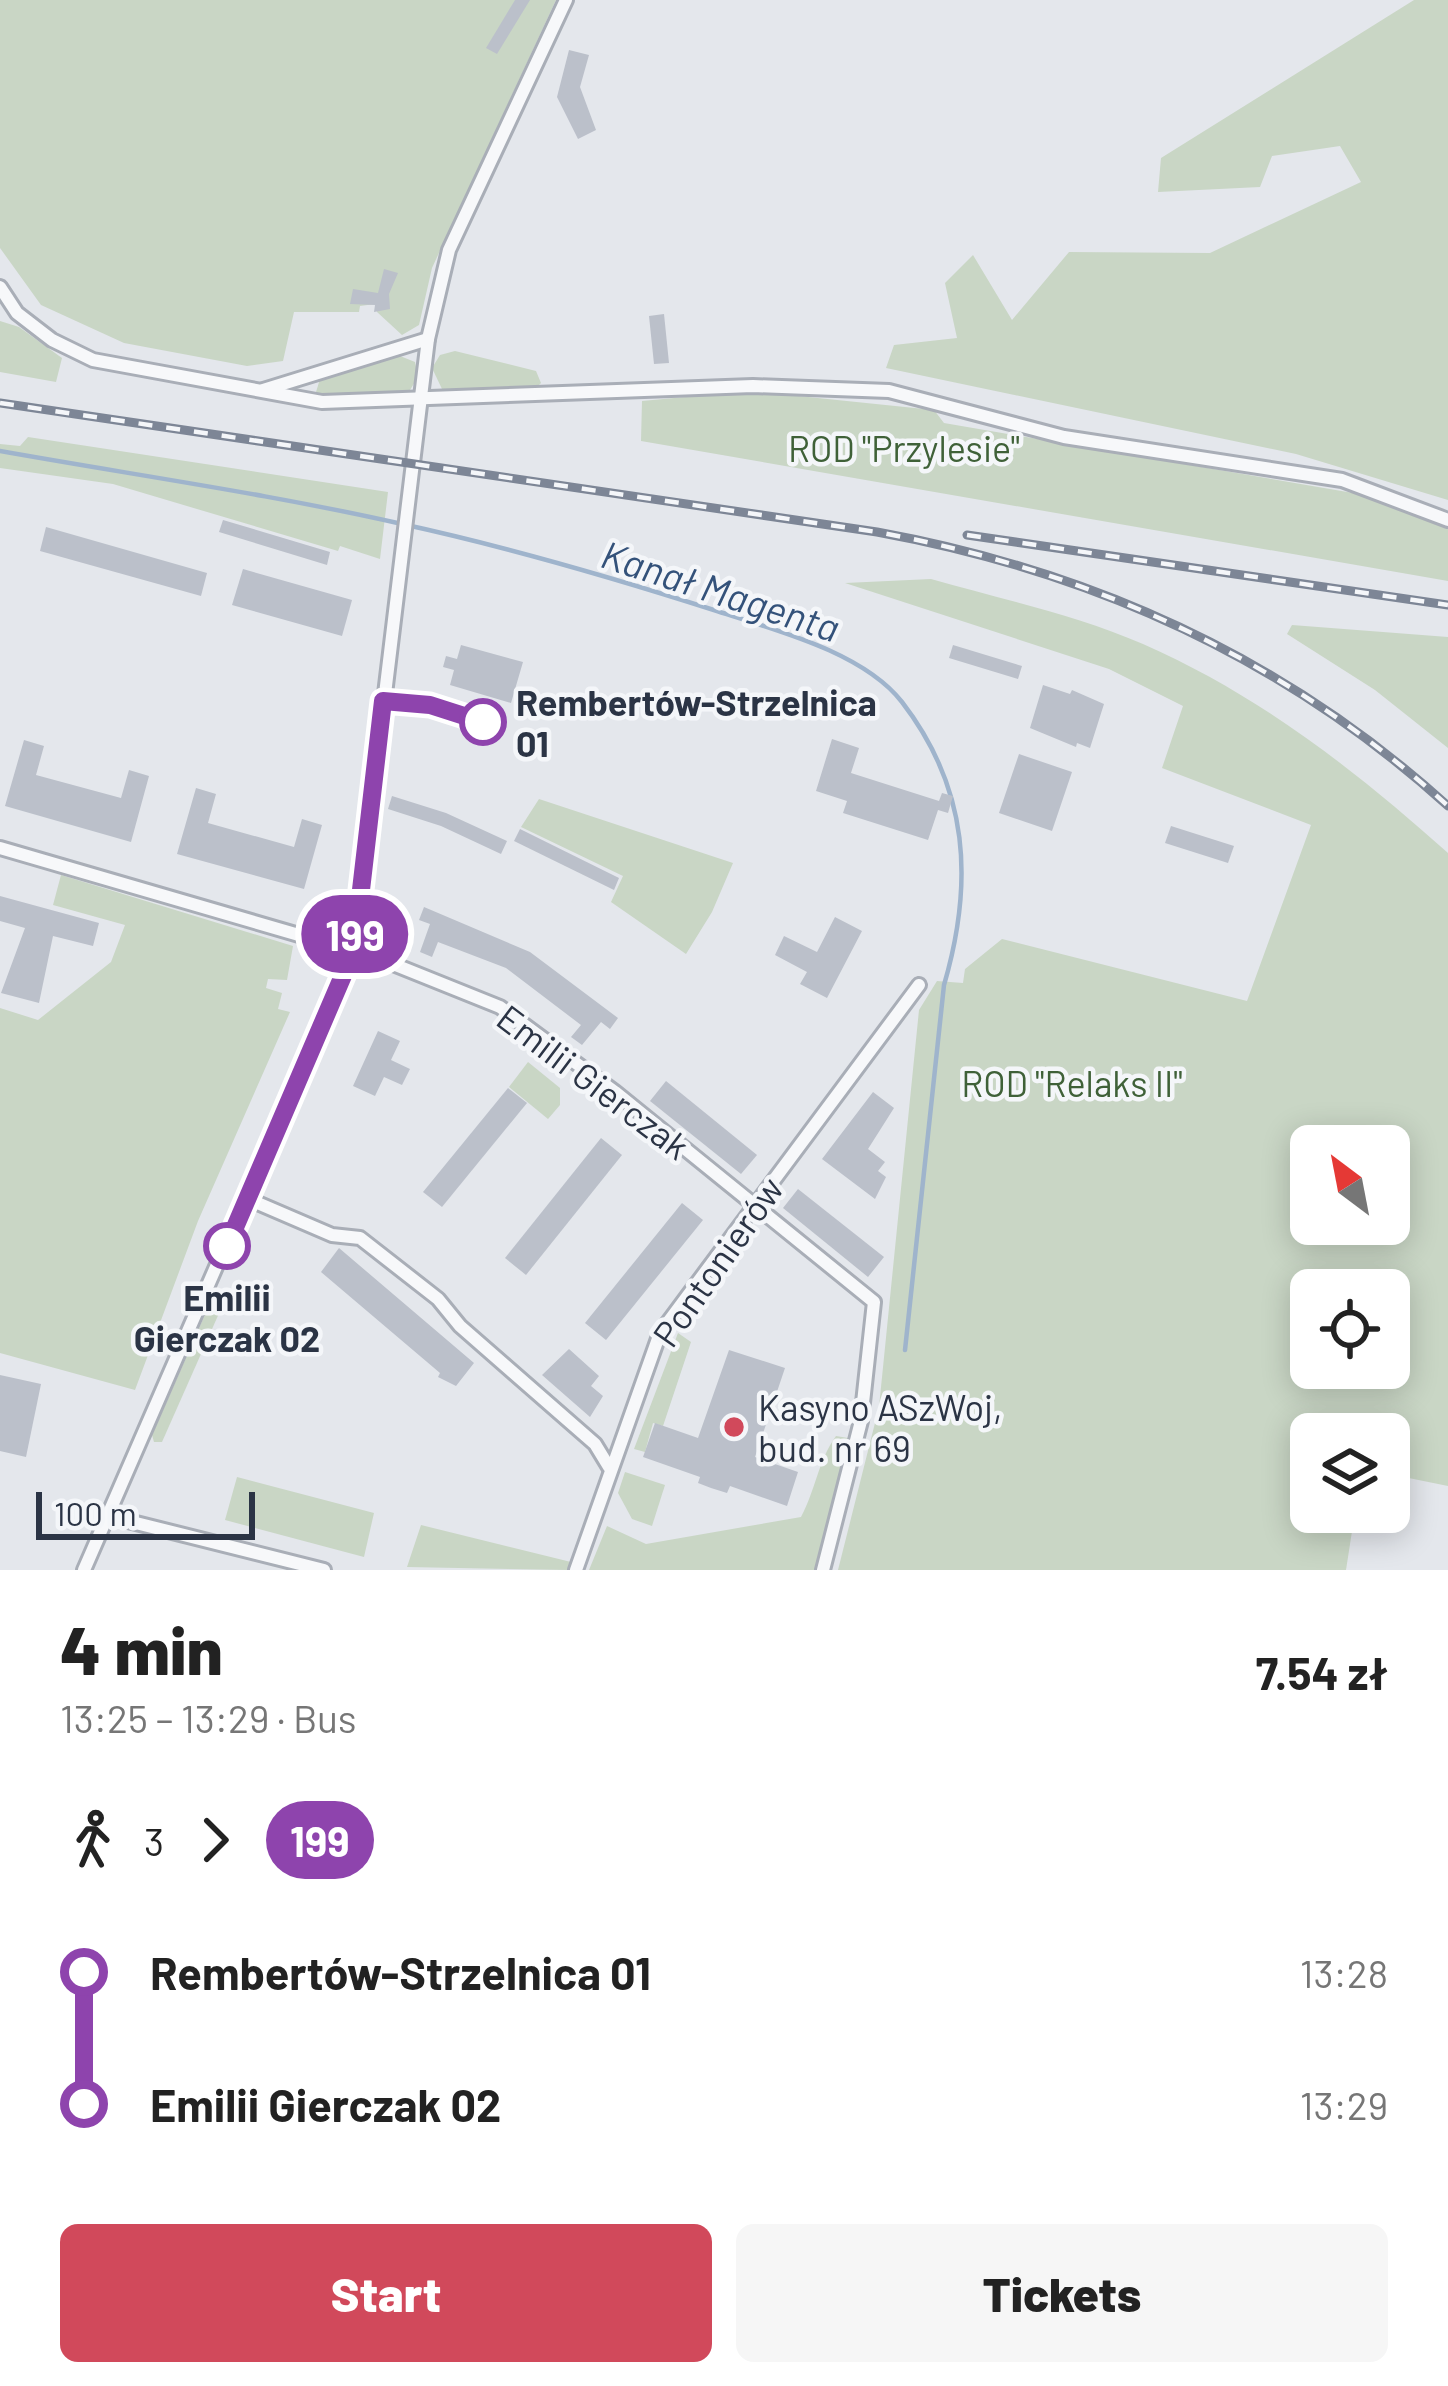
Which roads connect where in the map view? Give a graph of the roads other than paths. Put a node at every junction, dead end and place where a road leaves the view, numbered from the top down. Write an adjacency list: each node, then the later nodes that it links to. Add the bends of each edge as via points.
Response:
1 (566, 0): 3 (street, via 449,250)
2 (0, 287): 4 (street, via 17,313 92,359)
3 (428, 339): 4 (street); 5 (street)
4 (257, 392): 5 (street, via 322,402)
5 (423, 398): 6 (street, via 753,386 889,391 1064,437 1342,480); 8 (street)
6 (1448, 520)
7 (0, 848): 8 (street, Emilii Gierczak)
8 (354, 950): 10 (street); 11 (street, Emilii Gierczak, via 500,1006)
9 (920, 985): 11 (street, Pontonierów)
10 (248, 1199): 13 (street, via 332,1235 360,1238); 15 (street)
11 (754, 1204): 12 (street, Pontonierów, via 660,1333); 19 (street, Emilii Gierczak, via 874,1302 861,1421)
12 (619, 1440): 13 (street); 14 (street, Pontonierów)
13 (596, 1444): 14 (street)
14 (609, 1467): 18 (street, Pontonierów)
15 (108, 1516): 16 (street); 17 (street)
16 (84, 1570)
17 (324, 1570)
18 (576, 1570)
19 (823, 1570)

